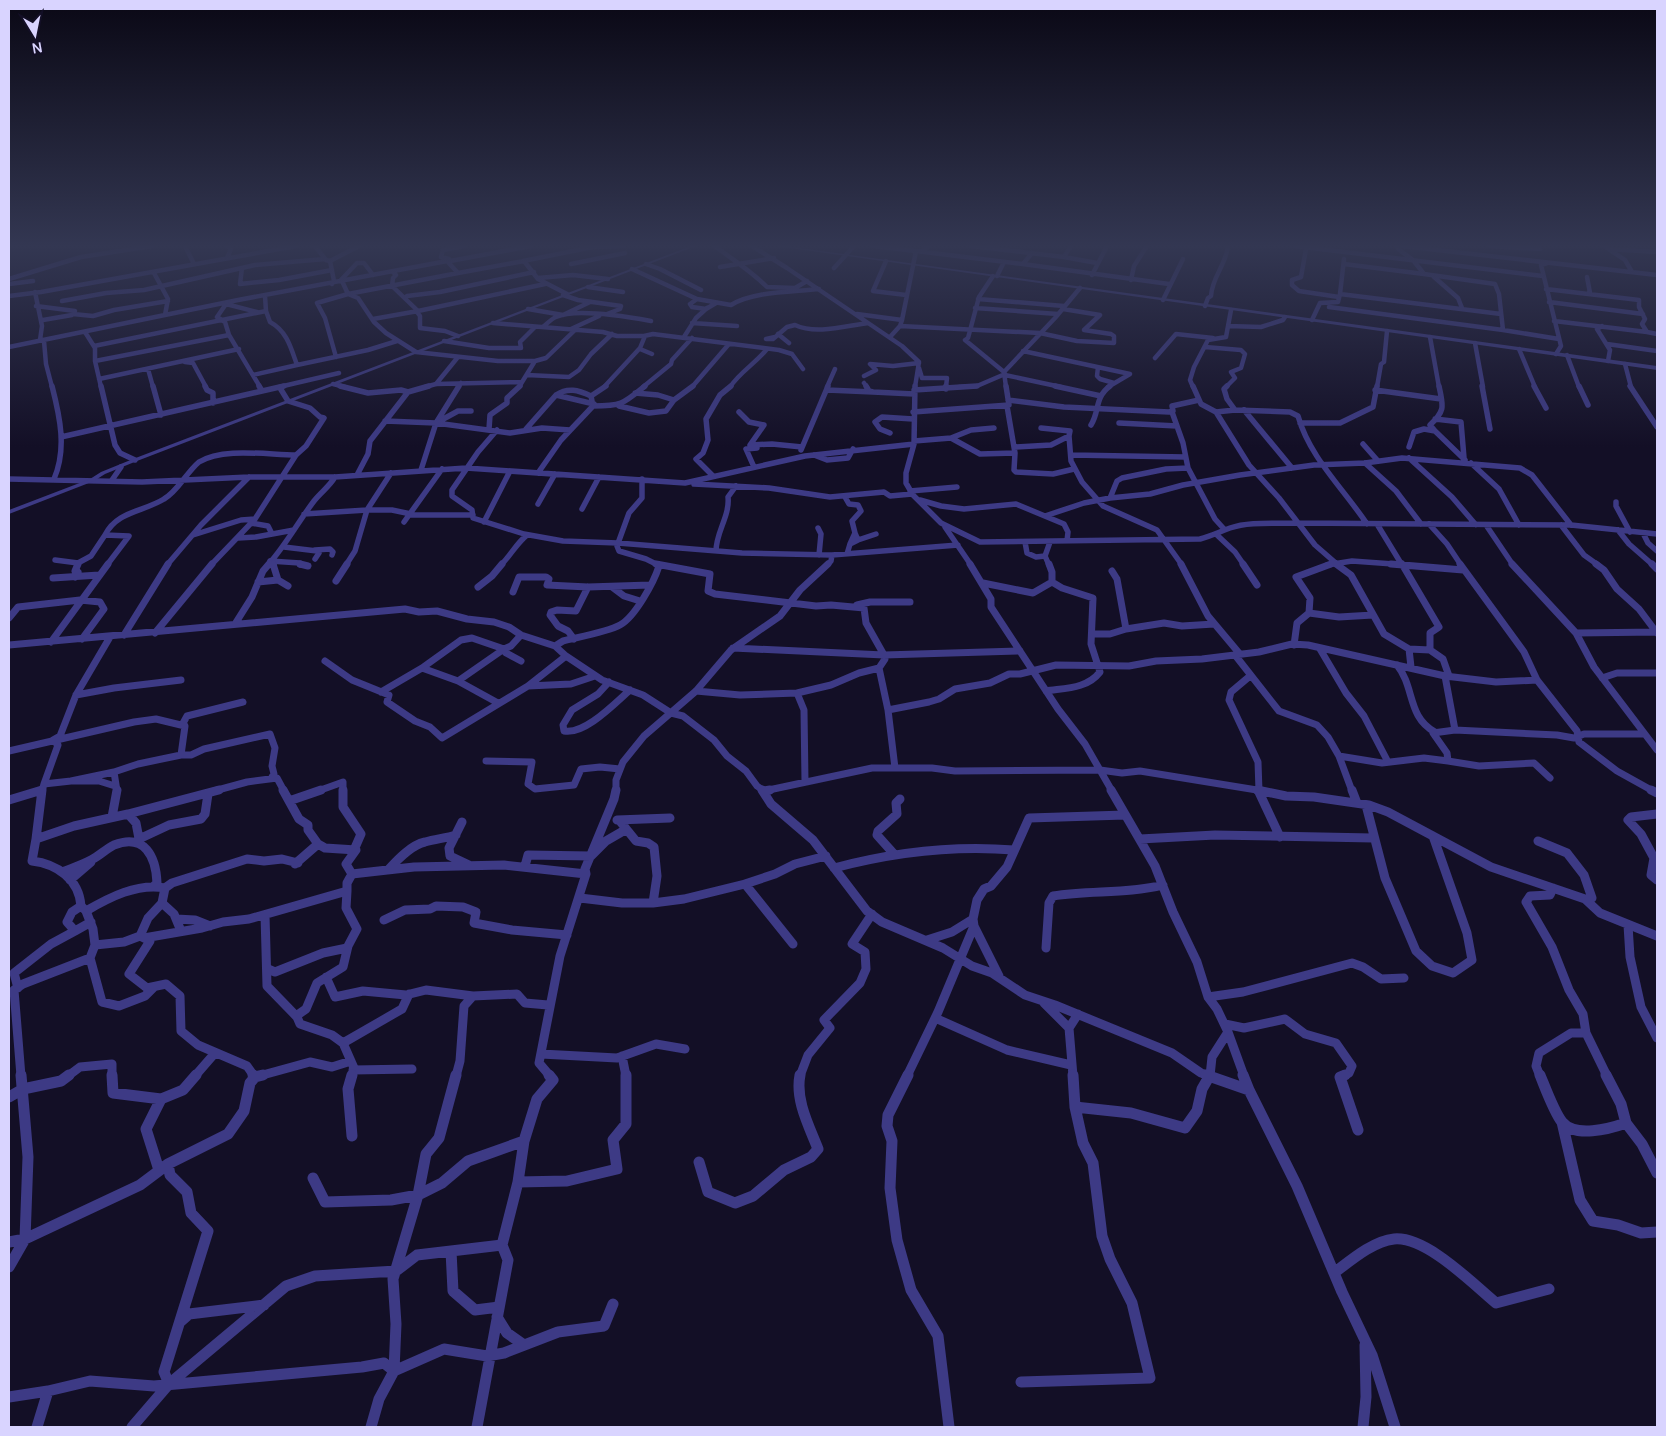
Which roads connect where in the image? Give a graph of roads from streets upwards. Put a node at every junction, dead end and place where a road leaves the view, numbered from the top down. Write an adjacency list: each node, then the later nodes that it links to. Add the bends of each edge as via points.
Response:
1 (40, 313): 37 (street)
2 (103, 313): 28 (street, via 93,316)
3 (176, 313): 32 (street)
4 (218, 313): 38 (street)
5 (256, 313): 38 (street)
6 (267, 313): 100 (street, via 270,322 279,327 290,343)
7 (322, 313): 92 (street)
8 (369, 313): 36 (street)
9 (411, 313): 36 (street)
10 (418, 313): 64 (street, via 420,328)
11 (520, 313): 43 (street)
12 (549, 313): 33 (street)
13 (567, 313): 33 (street)
14 (608, 313): 34 (street)
15 (702, 313): 44 (street)
16 (854, 313): 39 (street); 45 (street)
17 (903, 313): 39 (street)
18 (974, 313): 53 (street)
19 (1044, 313): 29 (street)
20 (1090, 313): 61 (street, via 1100,315 1084,330 1111,334 1114,343)
21 (1230, 313): 49 (street)
22 (1254, 313): 35 (street)
23 (1315, 313): 40 (street)
24 (1378, 313): 56 (street)
25 (1495, 313): 30 (street)
26 (1552, 313): 42 (street)
27 (1635, 313): 31 (street)
28 (73, 314): 37 (street)
29 (1058, 314): 61 (street)
30 (1501, 314): 56 (street)
31 (1643, 314): 46 (street)
32 (165, 315): 58 (street)
33 (563, 315): 34 (street); 52 (street)
34 (603, 315): 41 (street); 55 (street)
35 (1285, 317): 40 (street); 49 (street, via 1261,327)
36 (373, 319): 74 (street)
37 (43, 320): 72 (street, via 40,340)
38 (222, 320): 63 (street); 79 (street)
39 (902, 320): 48 (street)
40 (1312, 320): 57 (street)
41 (651, 321)
42 (1554, 321): 50 (street); 69 (street)
43 (494, 323): 51 (street); 64 (street)
44 (692, 323): 47 (street); 66 (street)
45 (868, 323): 67 (street); 75 (street, via 814,330 788,327 777,335)
46 (1642, 324): 54 (street); 59 (street)
47 (737, 326)
48 (900, 326): 53 (street); 67 (street)
49 (1228, 326): 71 (street, via 1226,337)
50 (1602, 326): 54 (street); 78 (street, via 1597,329)
51 (535, 327): 52 (street); 73 (street, via 520,342 521,348 489,348)
52 (543, 327): 55 (street)
53 (970, 329): 61 (street); 108 (street, via 965,340)
54 (1626, 329): 59 (street)
55 (572, 330): 60 (street); 96 (street, via 546,358)
56 (1502, 330): 69 (street)
57 (1387, 331): 68 (street); 122 (street, via 1384,362)
58 (85, 332): 72 (street); 79 (street)
59 (1647, 332): 62 (street)
60 (612, 334): 65 (street); 110 (street, via 575,374)
61 (1040, 334): 86 (street)
62 (1657, 334)
63 (229, 335): 82 (street); 95 (street)
64 (458, 336): 73 (street)
65 (644, 336): 66 (street); 83 (street)
66 (684, 337): 70 (street)
67 (890, 337): 101 (street)
68 (1430, 337): 77 (street); 131 (street)
69 (1559, 337): 90 (street, via 1560,346)
70 (692, 338): 76 (street); 127 (street, via 671,364)
71 (1220, 339): 81 (street, via 1210,339); 94 (street, via 1176,334)
72 (44, 341): 80 (street); 170 (street)
73 (444, 341): 88 (street)
74 (397, 342): 88 (street); 92 (street)
75 (789, 343)
76 (729, 344): 84 (street); 132 (street, via 691,388)
77 (1475, 344): 85 (street); 164 (street)
78 (1608, 344): 87 (street); 97 (street)
79 (94, 346): 95 (street)
80 (9, 347)
81 (1205, 347): 134 (street, via 1190,380); 142 (street, via 1241,350 1244,354 1241,368 1231,372 1235,378 1224,389)
82 (239, 349): 98 (street); 109 (street)
83 (640, 349): 89 (street); 129 (street)
84 (767, 349): 105 (street, via 792,354); 203 (street, via 720,395 706,420 708,440 703,453 696,459)
85 (1518, 349): 90 (street); 141 (street)
86 (1023, 351): 102 (street); 108 (street)
87 (1657, 351)
88 (416, 352): 93 (street); 117 (street)
89 (652, 354)
90 (1556, 354): 91 (street)
91 (1567, 356): 97 (street); 138 (street, via 1569,368)
92 (336, 357): 100 (street)
93 (458, 357): 96 (street); 118 (street)
94 (1155, 358)
95 (95, 361): 112 (street)
96 (535, 361): 110 (street)
97 (1608, 361): 99 (street)
98 (181, 362): 103 (street); 135 (street, via 193,363 207,390 213,393)
99 (1625, 364): 104 (street); 159 (street, via 1634,397 1650,413)
100 (297, 365): 109 (street)
101 (919, 365): 111 (street, via 870,364 876,370); 120 (street, via 922,378 947,378); 126 (street)
102 (1098, 367): 116 (street, via 1097,376); 116 (street, via 1130,374)
103 (148, 368): 112 (street); 149 (street)
104 (1657, 368)
105 (803, 369)
106 (835, 369): 121 (street)
107 (339, 373): 119 (street)
108 (1005, 374): 120 (street, via 984,385); 130 (street); 136 (street)
109 (253, 375): 123 (street)
110 (527, 375): 113 (street)
111 (864, 376)
112 (99, 379): 158 (street)
113 (521, 382): 114 (street); 162 (street, via 507,398 507,403 490,415)
114 (461, 383): 118 (street); 153 (street)
115 (864, 383): 125 (street)
116 (1114, 383): 130 (street)
117 (333, 384): 124 (street, via 365,393); 133 (street)
118 (436, 384): 124 (street)
119 (280, 388): 123 (street); 133 (street)
120 (946, 389): 126 (street)
121 (827, 390): 125 (street); 175 (street)
122 (1375, 390): 131 (street); 155 (street, via 1373,407 1344,421)
123 (262, 392): 135 (street)
124 (408, 392): 152 (street)
125 (873, 392): 126 (street)
126 (914, 392): 146 (street)
127 (635, 393): 132 (street); 139 (street)
128 (556, 395): 129 (street, via 574,389); 137 (street); 163 (street)
129 (592, 396): 137 (street)
130 (1100, 396): 140 (street)
131 (1441, 399): 151 (street, via 1441,415)
132 (674, 400): 139 (street, via 666,411 656,413)
133 (288, 401): 178 (street, via 312,409 324,418 306,446); 184 (street)
134 (1200, 402): 147 (street, via 1172,406); 148 (street)
135 (213, 403): 149 (street)
136 (1008, 403): 140 (street); 146 (street); 177 (street)
137 (593, 405): 139 (street); 166 (street)
138 (1588, 405)
139 (618, 406)
140 (1096, 408): 147 (street); 156 (street)
141 (1546, 408)
142 (1235, 410): 143 (street); 148 (street)
143 (1244, 410): 155 (street, via 1290,412 1298,416); 193 (street)
144 (471, 411): 153 (street, via 458,411)
145 (739, 412): 173 (street, via 748,422 764,425 750,445)
146 (913, 412): 150 (street)
147 (1172, 412): 157 (street)
148 (1216, 412): 200 (street, via 1249,465)
149 (161, 415): 158 (street)
150 (913, 419): 168 (street, via 882,417 875,422); 172 (street)
151 (1435, 419): 167 (street, via 1430,425); 183 (street, via 1460,422)
152 (385, 421): 153 (street); 202 (street, via 370,442 368,454)
153 (436, 423): 162 (street); 196 (street)
154 (1118, 423): 157 (street)
155 (1300, 424): 188 (street)
156 (1091, 425)
157 (1176, 426): 181 (street)
158 (109, 427): 170 (street); 184 (street, via 117,450)
159 (1657, 427)
160 (994, 428): 171 (street, via 971,430)
161 (1041, 428): 169 (street, via 1066,430)
162 (489, 429): 165 (street)
163 (526, 429): 165 (street, via 515,433); 166 (street)
164 (1490, 429)
165 (497, 430): 191 (street)
166 (570, 430): 199 (street)
167 (1435, 431): 176 (street, via 1424,429 1414,432); 183 (street)
168 (890, 434)
169 (1070, 436): 177 (street, via 1050,445); 179 (street)
170 (61, 437): 208 (street, via 60,470)
171 (951, 438): 172 (street); 177 (street, via 977,452 992,454)
172 (914, 443): 180 (street); 218 (street, via 906,477)
173 (772, 444): 175 (street); 190 (street, via 746,449)
174 (1362, 444): 186 (street)
175 (802, 447): 180 (street)
176 (1409, 447)
177 (1015, 450): 195 (street, via 1013,465 1016,472 1059,474)
178 (296, 455): 205 (street); 213 (street, via 206,458)
179 (1071, 455): 181 (street); 195 (street)
180 (805, 456): 190 (street)
181 (1185, 457): 192 (street)
182 (1409, 458): 185 (street); 186 (street); 241 (street, via 1452,497)
183 (1465, 459): 185 (street); 185 (street); 243 (street, via 1499,489); 245 (street, via 1527,471)
184 (135, 460): 189 (street)
185 (1445, 460)
186 (1378, 461): 187 (street)
187 (1365, 463): 188 (street); 239 (street, via 1382,476)
188 (1321, 465): 193 (street); 237 (street, via 1352,500)
189 (121, 467): 211 (street); 212 (street)
190 (754, 467): 203 (street)
191 (466, 468): 194 (street); 197 (street); 230 (street, via 452,490 452,496 472,510)
192 (1188, 468): 214 (street); 220 (street, via 1166,468 1122,478 1117,480)
193 (1292, 468): 200 (street)
194 (442, 469): 196 (street); 229 (street)
195 (1074, 469): 222 (street)
196 (420, 470): 198 (street)
197 (510, 471): 199 (street); 234 (street)
198 (391, 473): 202 (street); 225 (street)
199 (538, 473): 201 (street)
200 (1258, 473): 214 (street); 236 (street)
201 (555, 474): 207 (street); 224 (street)
202 (357, 475): 206 (street)
203 (714, 476): 215 (street)
204 (249, 477): 205 (street); 213 (street); 257 (street)
205 (284, 477): 206 (street); 232 (street)
206 (335, 477): 228 (street)
207 (599, 477): 209 (street); 226 (street)
208 (54, 479): 210 (street); 211 (street)
209 (642, 479): 215 (street); 266 (street, via 642,498 630,513)
210 (9, 480)
211 (92, 480): 212 (street); 227 (street)
212 (112, 480): 213 (street)
213 (181, 480): 256 (street, via 166,498 111,523)
214 (1199, 482): 220 (street, via 1150,494); 247 (street, via 1218,524)
215 (685, 483): 216 (street)
216 (736, 486): 219 (street); 271 (street, via 728,497 729,506 716,540)
217 (957, 487): 218 (street)
218 (911, 492): 219 (street); 221 (street)
219 (845, 497): 251 (street, via 849,504 858,505 861,511 852,522)
220 (1110, 498): 222 (street)
221 (918, 499): 231 (street, via 964,508 1016,504); 235 (street)
222 (1098, 500): 231 (street); 261 (street, via 1108,509 1157,530)
223 (1616, 502): 250 (street)
224 (538, 504)
225 (367, 510): 228 (street); 229 (street, via 392,510); 293 (street, via 355,551)
226 (582, 510)
227 (9, 512)
228 (304, 514): 248 (street)
229 (411, 515): 230 (street); 233 (street)
230 (473, 515): 234 (street)
231 (1045, 516): 263 (street, via 1064,524)
232 (253, 521): 253 (street, via 268,526); 257 (street, via 240,520); 260 (street)
233 (404, 522)
234 (484, 522): 258 (street)
235 (941, 523): 264 (street, via 980,542); 268 (street)
236 (1297, 523): 237 (street); 247 (street); 282 (street)
237 (1367, 524): 238 (street)
238 (1377, 524): 239 (street); 285 (street)
239 (1421, 524): 240 (street)
240 (1429, 524): 241 (street); 287 (street, via 1447,544)
241 (1476, 525): 242 (street)
242 (1486, 525): 243 (street); 317 (street, via 1513,566)
243 (1519, 525): 244 (street)
244 (1561, 525): 245 (street); 315 (street, via 1584,555 1604,570)
245 (1571, 526): 249 (street)
246 (818, 528): 275 (street, via 821,534)
247 (1224, 529): 259 (street)
248 (294, 530): 253 (street); 269 (street)
249 (1618, 530): 250 (street); 286 (street)
250 (1630, 532): 252 (street)
251 (855, 533): 262 (street); 267 (street)
252 (1644, 533): 255 (street); 272 (street, via 1648,543)
253 (272, 534): 260 (street)
254 (876, 534): 262 (street)
255 (1657, 534)
256 (105, 535): 281 (street, via 90,558); 289 (street, via 129,536)
257 (193, 535): 319 (street, via 168,564)
258 (527, 535): 266 (street, via 563,541); 299 (street, via 514,546 512,553 492,576)
259 (1217, 535): 261 (street, via 1200,539); 297 (street, via 1235,552)
260 (238, 538): 316 (street)
261 (1164, 538): 263 (street); 313 (street)
262 (858, 540): 267 (street)
263 (1068, 541): 265 (street)
264 (1025, 542): 265 (street); 277 (street, via 1027,553 1038,558)
265 (1050, 542): 277 (street)
266 (618, 543): 271 (street); 284 (street, via 616,546 624,554)
267 (849, 544): 273 (street)
268 (958, 545): 273 (street); 296 (street)
269 (284, 547): 270 (street); 280 (street)
270 (314, 550): 274 (street, via 330,549); 278 (street, via 319,553)
271 (716, 551): 275 (street)
272 (1657, 551)
273 (847, 554): 276 (street)
274 (332, 555)
275 (819, 555): 276 (street)
276 (832, 555): 306 (street, via 831,561)
277 (1045, 556): 295 (street, via 1052,572)
278 (315, 559)
279 (55, 560): 281 (street)
280 (270, 561): 283 (street); 292 (street); 294 (street)
281 (78, 563): 290 (street)
282 (1335, 563): 285 (street, via 1352,561); 309 (street, via 1296,577 1310,598); 311 (street, via 1351,575)
283 (308, 566)
284 (659, 566): 302 (street); 306 (street, via 710,574 707,587 715,594)
285 (1404, 566): 287 (street); 332 (street, via 1418,596 1439,627 1430,634)
286 (1657, 569)
287 (1463, 570): 351 (street, via 1524,652)
288 (1112, 571): 314 (street, via 1117,579)
289 (99, 576): 290 (street); 304 (street)
290 (75, 577): 291 (street)
291 (53, 578)
292 (278, 580): 294 (street); 298 (street)
293 (336, 581)
294 (258, 582): 312 (street)
295 (1052, 582): 296 (street, via 1033,594); 318 (street, via 1060,589 1093,598)
296 (983, 583): 333 (street, via 992,599 991,607)
297 (1257, 585)
298 (288, 586)
299 (478, 587)
300 (588, 587): 301 (street); 303 (street, via 548,585 546,577 519,577); 322 (street, via 576,611 554,610 550,614 558,626)
301 (612, 587): 302 (street, via 636,584); 305 (street, via 624,596)
302 (648, 588): 305 (street)
303 (513, 592)
304 (80, 600): 310 (street, via 18,607); 321 (street, via 100,602 104,609); 324 (street)
305 (640, 601): 322 (street, via 630,618 620,625)
306 (791, 602): 308 (street); 328 (street, via 777,619)
307 (910, 602): 308 (street, via 870,602)
308 (852, 606): 335 (street, via 864,608 864,622 880,642)
309 (1310, 613): 311 (street, via 1339,618); 326 (street, via 1297,623)
310 (10, 615)
311 (1372, 615): 331 (street, via 1384,634)
312 (235, 624): 316 (street); 320 (street, via 405,609 438,611 494,622)
313 (1214, 624): 314 (street, via 1182,626 1164,623); 334 (street)
314 (1126, 629): 318 (street, via 1110,634)
315 (1657, 632): 317 (street)
316 (155, 633): 319 (street)
317 (1576, 633): 349 (street)
318 (1092, 634): 339 (street, via 1093,656)
319 (124, 635): 323 (street)
320 (521, 635): 327 (street); 329 (street)
321 (82, 639): 323 (street); 324 (street)
322 (574, 639): 327 (street)
323 (107, 640): 360 (street)
324 (51, 642): 325 (street)
325 (9, 645)
326 (1294, 645): 330 (street); 334 (street)
327 (555, 646): 336 (street)
328 (734, 648): 335 (street); 356 (street)
329 (504, 649): 338 (street); 342 (street, via 467,638); 352 (street)
330 (1320, 649): 340 (street); 379 (street, via 1364,716)
331 (1409, 649): 332 (street); 341 (street)
332 (1430, 650): 348 (street, via 1443,659)
333 (1020, 651): 335 (street); 344 (street)
334 (1237, 654): 339 (street, via 1129,666); 347 (street)
335 (884, 655): 343 (street)
336 (566, 656): 346 (street); 354 (street)
337 (325, 661): 358 (street, via 352,680)
338 (521, 661)
339 (1100, 665): 344 (street, via 1069,664); 357 (street, via 1100,672 1085,684)
340 (1398, 665): 341 (street); 369 (street, via 1406,676 1413,706 1422,725)
341 (1411, 667): 348 (street)
342 (422, 668): 352 (street); 358 (street)
343 (879, 668): 359 (street); 364 (street)
344 (1033, 670): 357 (street); 364 (street, via 955,689 929,702)
345 (1657, 673): 349 (street, via 1617,673)
346 (595, 676): 353 (street); 354 (street, via 571,684)
347 (1250, 676): 376 (street, via 1284,715 1321,728); 390 (street, via 1231,692 1229,700 1258,762)
348 (1447, 676): 351 (street, via 1496,682); 368 (street)
349 (1602, 678): 370 (street)
350 (181, 680): 360 (street)
351 (1537, 680): 371 (street)
352 (458, 682): 362 (street)
353 (609, 682): 355 (street); 355 (street, via 569,714 564,731 593,722)
354 (528, 686): 362 (street)
355 (630, 690): 365 (street)
356 (696, 691): 359 (street, via 740,695); 363 (street)
357 (1046, 691): 382 (street)
358 (381, 692): 362 (street, via 390,695 388,702 402,713 430,727 442,738)
359 (797, 693): 387 (street, via 804,710)
360 (76, 695): 372 (street, via 60,736)
361 (243, 702): 367 (street, via 187,716)
362 (498, 703)
363 (682, 704): 365 (street); 366 (street)
364 (888, 710): 380 (street)
365 (671, 713): 366 (street); 381 (street, via 644,736)
366 (683, 716): 391 (street, via 714,740)
367 (182, 724): 372 (street, via 156,719); 375 (street, via 185,726)
368 (1455, 730): 369 (street); 371 (street)
369 (1435, 732): 378 (street)
370 (1644, 734): 371 (street); 373 (street)
371 (1579, 736): 392 (street, via 1579,742 1597,757)
372 (53, 740): 374 (street); 389 (street, via 58,745)
373 (1657, 750)
374 (9, 752)
375 (181, 755): 383 (street); 384 (street, via 270,734 276,748)
376 (1340, 756): 379 (street); 397 (street)
377 (486, 761): 381 (street, via 532,762 528,784 535,789 574,785 581,769)
378 (1448, 761): 379 (street, via 1424,758); 385 (street, via 1479,766 1534,764)
379 (1388, 762)
380 (895, 768): 382 (street); 387 (street, via 872,768)
381 (620, 769): 404 (street)
382 (1100, 770): 390 (street, via 1140,771); 399 (street)
383 (114, 772): 386 (street); 388 (street)
384 (272, 777): 393 (street); 396 (street, via 277,778)
385 (1550, 778)
386 (71, 781): 388 (street); 389 (street)
387 (805, 782): 391 (street)
388 (115, 786): 401 (street)
389 (43, 787): 395 (street); 411 (street)
390 (1258, 789): 397 (street, via 1286,796); 409 (street)
391 (764, 792): 420 (street, via 771,804 801,828)
392 (1657, 793)
393 (208, 794): 398 (street); 414 (street, via 205,814 201,819 153,831)
394 (900, 799): 418 (street, via 896,803 897,814 878,831)
395 (9, 800)
396 (289, 801): 415 (street); 416 (street, via 343,782 343,807 361,834)
397 (1362, 804): 408 (street, via 1388,812); 410 (street)
398 (128, 814): 401 (street); 414 (street, via 137,824)
399 (1125, 814): 412 (street); 417 (street, via 1029,818)
400 (1657, 814): 430 (street, via 1628,820 1641,834 1654,858 1651,875)
401 (112, 818): 411 (street)
402 (670, 818): 403 (street)
403 (619, 820): 404 (street); 406 (street)
404 (606, 821): 419 (street)
405 (462, 822): 407 (street)
406 (625, 830): 419 (street, via 606,840); 439 (street, via 636,841 654,847 657,876)
407 (456, 835): 422 (street, via 449,848 450,856); 425 (street, via 422,842 397,859)
408 (1433, 836): 410 (street, via 1467,933 1472,960 1453,973 1440,971 1422,961 1416,951 1385,878); 435 (street, via 1491,867)
409 (1280, 837): 410 (street); 412 (street, via 1215,835)
410 (1373, 838)
411 (36, 839): 426 (street, via 32,861 51,864)
412 (1140, 839): 432 (street)
413 (1538, 841): 438 (street, via 1568,853 1584,875 1592,898)
414 (140, 842): 421 (street, via 118,844); 433 (street, via 154,859 157,883)
415 (318, 844): 416 (street, via 325,848); 434 (street, via 297,863 282,859 247,859 172,883)
416 (354, 850): 427 (street, via 346,864)
417 (1014, 850): 418 (street, via 990,847); 447 (street, via 1007,867 977,900)
418 (894, 854): 424 (street, via 873,856)
419 (591, 856): 423 (street, via 528,855); 428 (street)
420 (826, 856): 424 (street); 431 (street)
421 (94, 859): 426 (street); 429 (street)
422 (471, 866): 423 (street); 425 (street)
423 (525, 866): 428 (street)
424 (834, 868): 442 (street)
425 (388, 870): 427 (street)
426 (62, 872): 429 (street)
427 (352, 874): 436 (street)
428 (586, 874): 437 (street)
429 (70, 880): 441 (street, via 82,898)
430 (1657, 880)
431 (745, 884): 439 (street, via 684,899); 456 (street)
432 (1163, 885): 459 (street, via 1146,890 1098,890 1053,896 1049,903); 470 (street, via 1197,962)
433 (153, 887): 434 (street); 441 (street, via 128,891)
434 (166, 888): 440 (street)
435 (1554, 888): 438 (street); 478 (street, via 1550,895 1530,896 1526,902 1552,947 1583,1014)
436 (347, 891): 443 (street); 458 (street, via 346,908 357,929)
437 (580, 898): 439 (street, via 622,903); 452 (street)
438 (1584, 899): 448 (street, via 1600,913)
439 (653, 902)
440 (162, 904): 444 (street); 454 (street, via 148,918)
441 (84, 908): 446 (street); 450 (street, via 68,914 67,922)
442 (872, 914): 455 (street, via 882,922); 500 (street, via 852,944 865,952 866,969 860,983 824,1020 830,1028 805,1061 798,1086 818,1149 811,1157 784,1170 753,1196 735,1203 708,1192)
443 (265, 915): 449 (street); 462 (street)
444 (176, 919): 449 (street, via 195,920); 451 (street)
445 (384, 920): 452 (street, via 405,910 463,906 476,912 474,922 512,930)
446 (90, 922): 450 (street); 457 (street)
447 (973, 922): 455 (street); 461 (street); 464 (street)
448 (1628, 925): 453 (street); 479 (street, via 1630,957 1640,1007)
449 (210, 926): 451 (street)
450 (75, 931): 467 (street, via 51,944 14,973)
451 (180, 931): 454 (street)
452 (567, 935): 472 (street)
453 (1657, 936)
454 (142, 937): 457 (street); 466 (street, via 150,941 130,974 147,988)
455 (927, 940): 461 (street)
456 (793, 944)
457 (95, 945): 460 (street)
458 (347, 948): 462 (street, via 323,953 275,972); 463 (street, via 343,967)
459 (1046, 948)
460 (90, 958): 466 (street, via 102,1002 119,1006 145,996); 467 (street)
461 (959, 958): 464 (street); 475 (street)
462 (268, 969): 474 (street, via 267,986)
463 (326, 977): 468 (street, via 335,997 363,991); 474 (street, via 317,983 306,1009)
464 (1000, 978): 471 (street)
465 (1404, 978): 470 (street, via 1381,979 1352,962 1243,992)
466 (154, 987): 482 (street, via 166,984 180,996 181,1031 198,1045)
467 (18, 988): 490 (street, via 14,990)
468 (408, 994): 469 (street, via 426,990); 480 (street, via 402,1009)
469 (473, 996): 472 (street, via 517,994 525,1003); 505 (street, via 464,1006 460,1060 439,1138 426,1154)
470 (1208, 997): 477 (street)
471 (1044, 1002): 473 (street); 476 (street)
472 (548, 1005): 483 (street)
473 (1078, 1014): 476 (street); 488 (street, via 1172,1052)
474 (296, 1016): 480 (street, via 300,1024 332,1035)
475 (934, 1018): 486 (street, via 1007,1050); 531 (street, via 888,1115 892,1141 890,1188 897,1240 911,1290 938,1336)
476 (1069, 1028): 486 (street)
477 (1226, 1028): 488 (street, via 1212,1056); 491 (street); 497 (street, via 1244,1028 1285,1019 1304,1034 1336,1043 1352,1066 1349,1073 1340,1077)
478 (1587, 1033): 495 (street, via 1571,1033 1539,1053 1536,1066); 496 (street)
479 (1657, 1038)
480 (343, 1043): 485 (street)
481 (685, 1049): 484 (street, via 656,1044)
482 (215, 1052): 489 (street, via 247,1066); 493 (street, via 182,1090)
483 (541, 1054): 484 (street); 499 (street, via 540,1062 553,1080 536,1099)
484 (622, 1056): 504 (street, via 626,1075 626,1124 612,1140 617,1169 568,1181)
485 (352, 1065): 487 (street); 489 (street, via 332,1067 310,1062); 498 (street, via 348,1089)
486 (1071, 1066): 494 (street)
487 (412, 1069)
488 (1210, 1076): 491 (street); 494 (street, via 1202,1089 1197,1111 1185,1128 1154,1116 1128,1111)
489 (255, 1077): 501 (street, via 250,1083 244,1111 228,1134)
490 (23, 1089): 492 (street); 493 (street, via 61,1082 80,1068 112,1064 113,1094); 507 (street, via 28,1157)
491 (1249, 1090): 513 (street, via 1297,1186)
492 (9, 1097)
493 (161, 1099): 501 (street, via 146,1130)
494 (1075, 1107): 523 (street, via 1083,1144 1093,1163 1102,1236 1132,1303 1150,1378)
495 (1562, 1122): 496 (street, via 1572,1129 1588,1131 1602,1131); 506 (street, via 1580,1200 1593,1221 1641,1233)
496 (1626, 1123): 502 (street, via 1642,1144)
497 (1358, 1130)
498 (352, 1136)
499 (524, 1141): 504 (street); 505 (street, via 468,1161 442,1183)
500 (699, 1162)
501 (164, 1167): 507 (street, via 140,1185); 518 (street, via 187,1192 191,1213 208,1231)
502 (1657, 1173)
503 (313, 1178): 505 (street, via 325,1202 391,1200)
504 (518, 1182): 509 (street)
505 (418, 1195): 512 (street)
506 (1657, 1232)
507 (25, 1239): 508 (street); 511 (street)
508 (9, 1242)
509 (502, 1245): 510 (street); 517 (street, via 508,1260)
510 (451, 1251): 512 (street, via 417,1255); 517 (street, via 453,1291 475,1310)
511 (9, 1267)
512 (396, 1271): 516 (street, via 315,1276 286,1286); 522 (street)
513 (1334, 1272): 514 (street, via 1371,1248 1394,1239 1430,1250 1496,1304); 519 (street)
514 (1549, 1289)
515 (613, 1304): 520 (street, via 604,1326 558,1332)
516 (264, 1305): 518 (street, via 189,1314); 524 (street)
517 (498, 1312): 520 (street, via 507,1333); 521 (street)
518 (181, 1320): 524 (street, via 164,1372)
519 (1365, 1340): 532 (street); 533 (street)
520 (524, 1345): 521 (street)
521 (490, 1356): 522 (street, via 444,1349); 530 (street)
522 (394, 1371): 524 (street, via 384,1363 362,1368); 529 (street, via 379,1399)
523 (1022, 1382)
524 (169, 1384): 525 (street, via 154,1386 90,1381); 528 (street)
525 (48, 1391): 526 (street); 527 (street)
526 (9, 1397)
527 (37, 1427)
528 (132, 1427)
529 (372, 1427)
530 (477, 1427)
531 (949, 1427)
532 (1363, 1427)
533 (1395, 1427)

